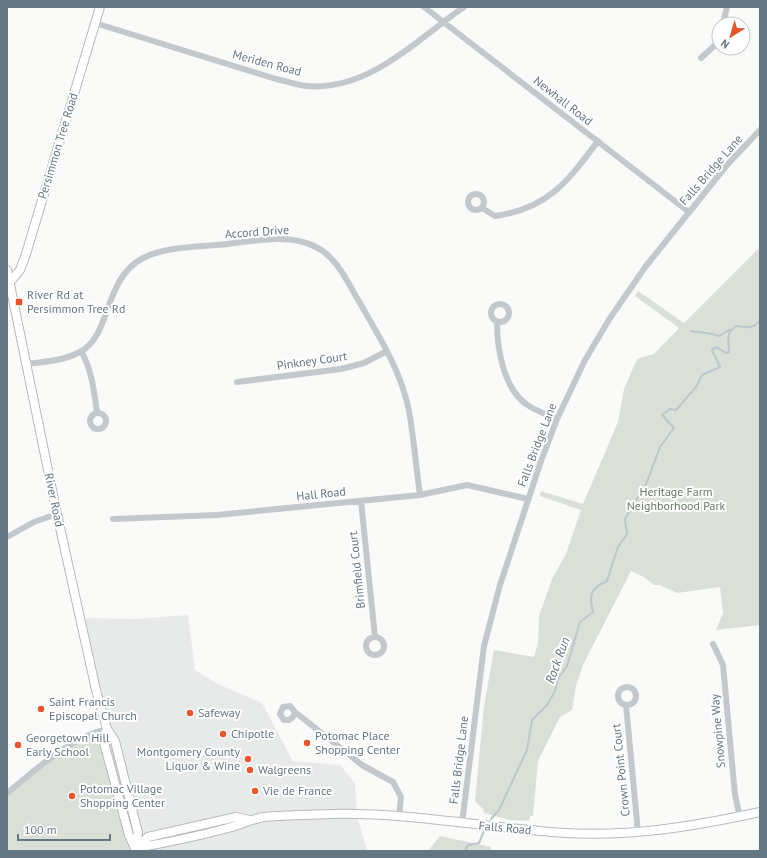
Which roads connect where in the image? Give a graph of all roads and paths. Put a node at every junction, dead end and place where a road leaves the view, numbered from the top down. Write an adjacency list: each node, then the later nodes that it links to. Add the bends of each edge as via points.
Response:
1 (100, 7): 5 (main road, Persimmon Tree Road)
2 (424, 7): 4 (street, Newhall Road)
3 (464, 7): 4 (street, Meriden Road)
4 (442, 22): 5 (street, Meriden Road, via 374,71 347,82 307,86 276,79); 9 (street, Newhall Road)
5 (95, 23): 13 (main road, Persimmon Tree Road, via 26,254 20,270)
6 (711, 49): 7 (street)
7 (701, 58)
8 (760, 130): 11 (street, Falls Bridge Lane, via 727,165)
9 (598, 141): 10 (street, via 563,186 533,205 515,214 495,216); 11 (street, Newhall Road)
10 (482, 208)
11 (689, 212): 20 (street, Falls Bridge Lane, via 646,266 610,318 585,360)
12 (7, 270): 13 (main road, River Road)
13 (9, 282): 17 (main road, River Road)
14 (497, 322): 20 (street, via 497,337 506,377 511,387 526,405)
15 (81, 351): 16 (street, Accord Drive, via 91,343 97,333 118,281 143,258 172,250 296,240 316,246 329,256 341,271); 17 (street, Accord Drive, via 60,360); 19 (street, via 91,374)
16 (387, 351): 18 (street, Pinkney Court, via 364,363 341,369); 21 (street, Accord Drive, via 400,380 409,410)
17 (26, 364): 24 (main road, River Road)
18 (237, 382)
19 (97, 413)
20 (557, 419): 22 (street, Falls Bridge Lane)
21 (420, 495): 22 (street, Hall Road, via 467,485); 23 (street, Hall Road)
22 (528, 499): 36 (street, Falls Bridge Lane, via 500,585 484,646)
23 (361, 501): 25 (street, Hall Road, via 217,515); 27 (street, Brimfield Court)
24 (57, 514): 26 (street, via 34,522); 31 (main road, River Road)
25 (113, 519)
26 (7, 537)
27 (375, 637)
28 (713, 644): 34 (street, Snowpine Way, via 723,665 735,795)
29 (626, 705): 37 (street, Crown Point Court)
30 (295, 712): 35 (street, via 362,765 393,782 401,797)
31 (107, 729): 32 (street, via 91,733 69,745); 38 (main road, River Road, via 114,741 138,833)
32 (7, 792)
33 (760, 812): 34 (main road, Falls Road)
34 (740, 816): 37 (main road, Falls Road, via 686,827)
35 (398, 817): 36 (main road, Falls Road); 38 (main road, Falls Road, via 333,814 264,817 248,820 240,826)
36 (462, 824): 37 (main road, Falls Road, via 566,833)
37 (638, 832)
38 (134, 850)

